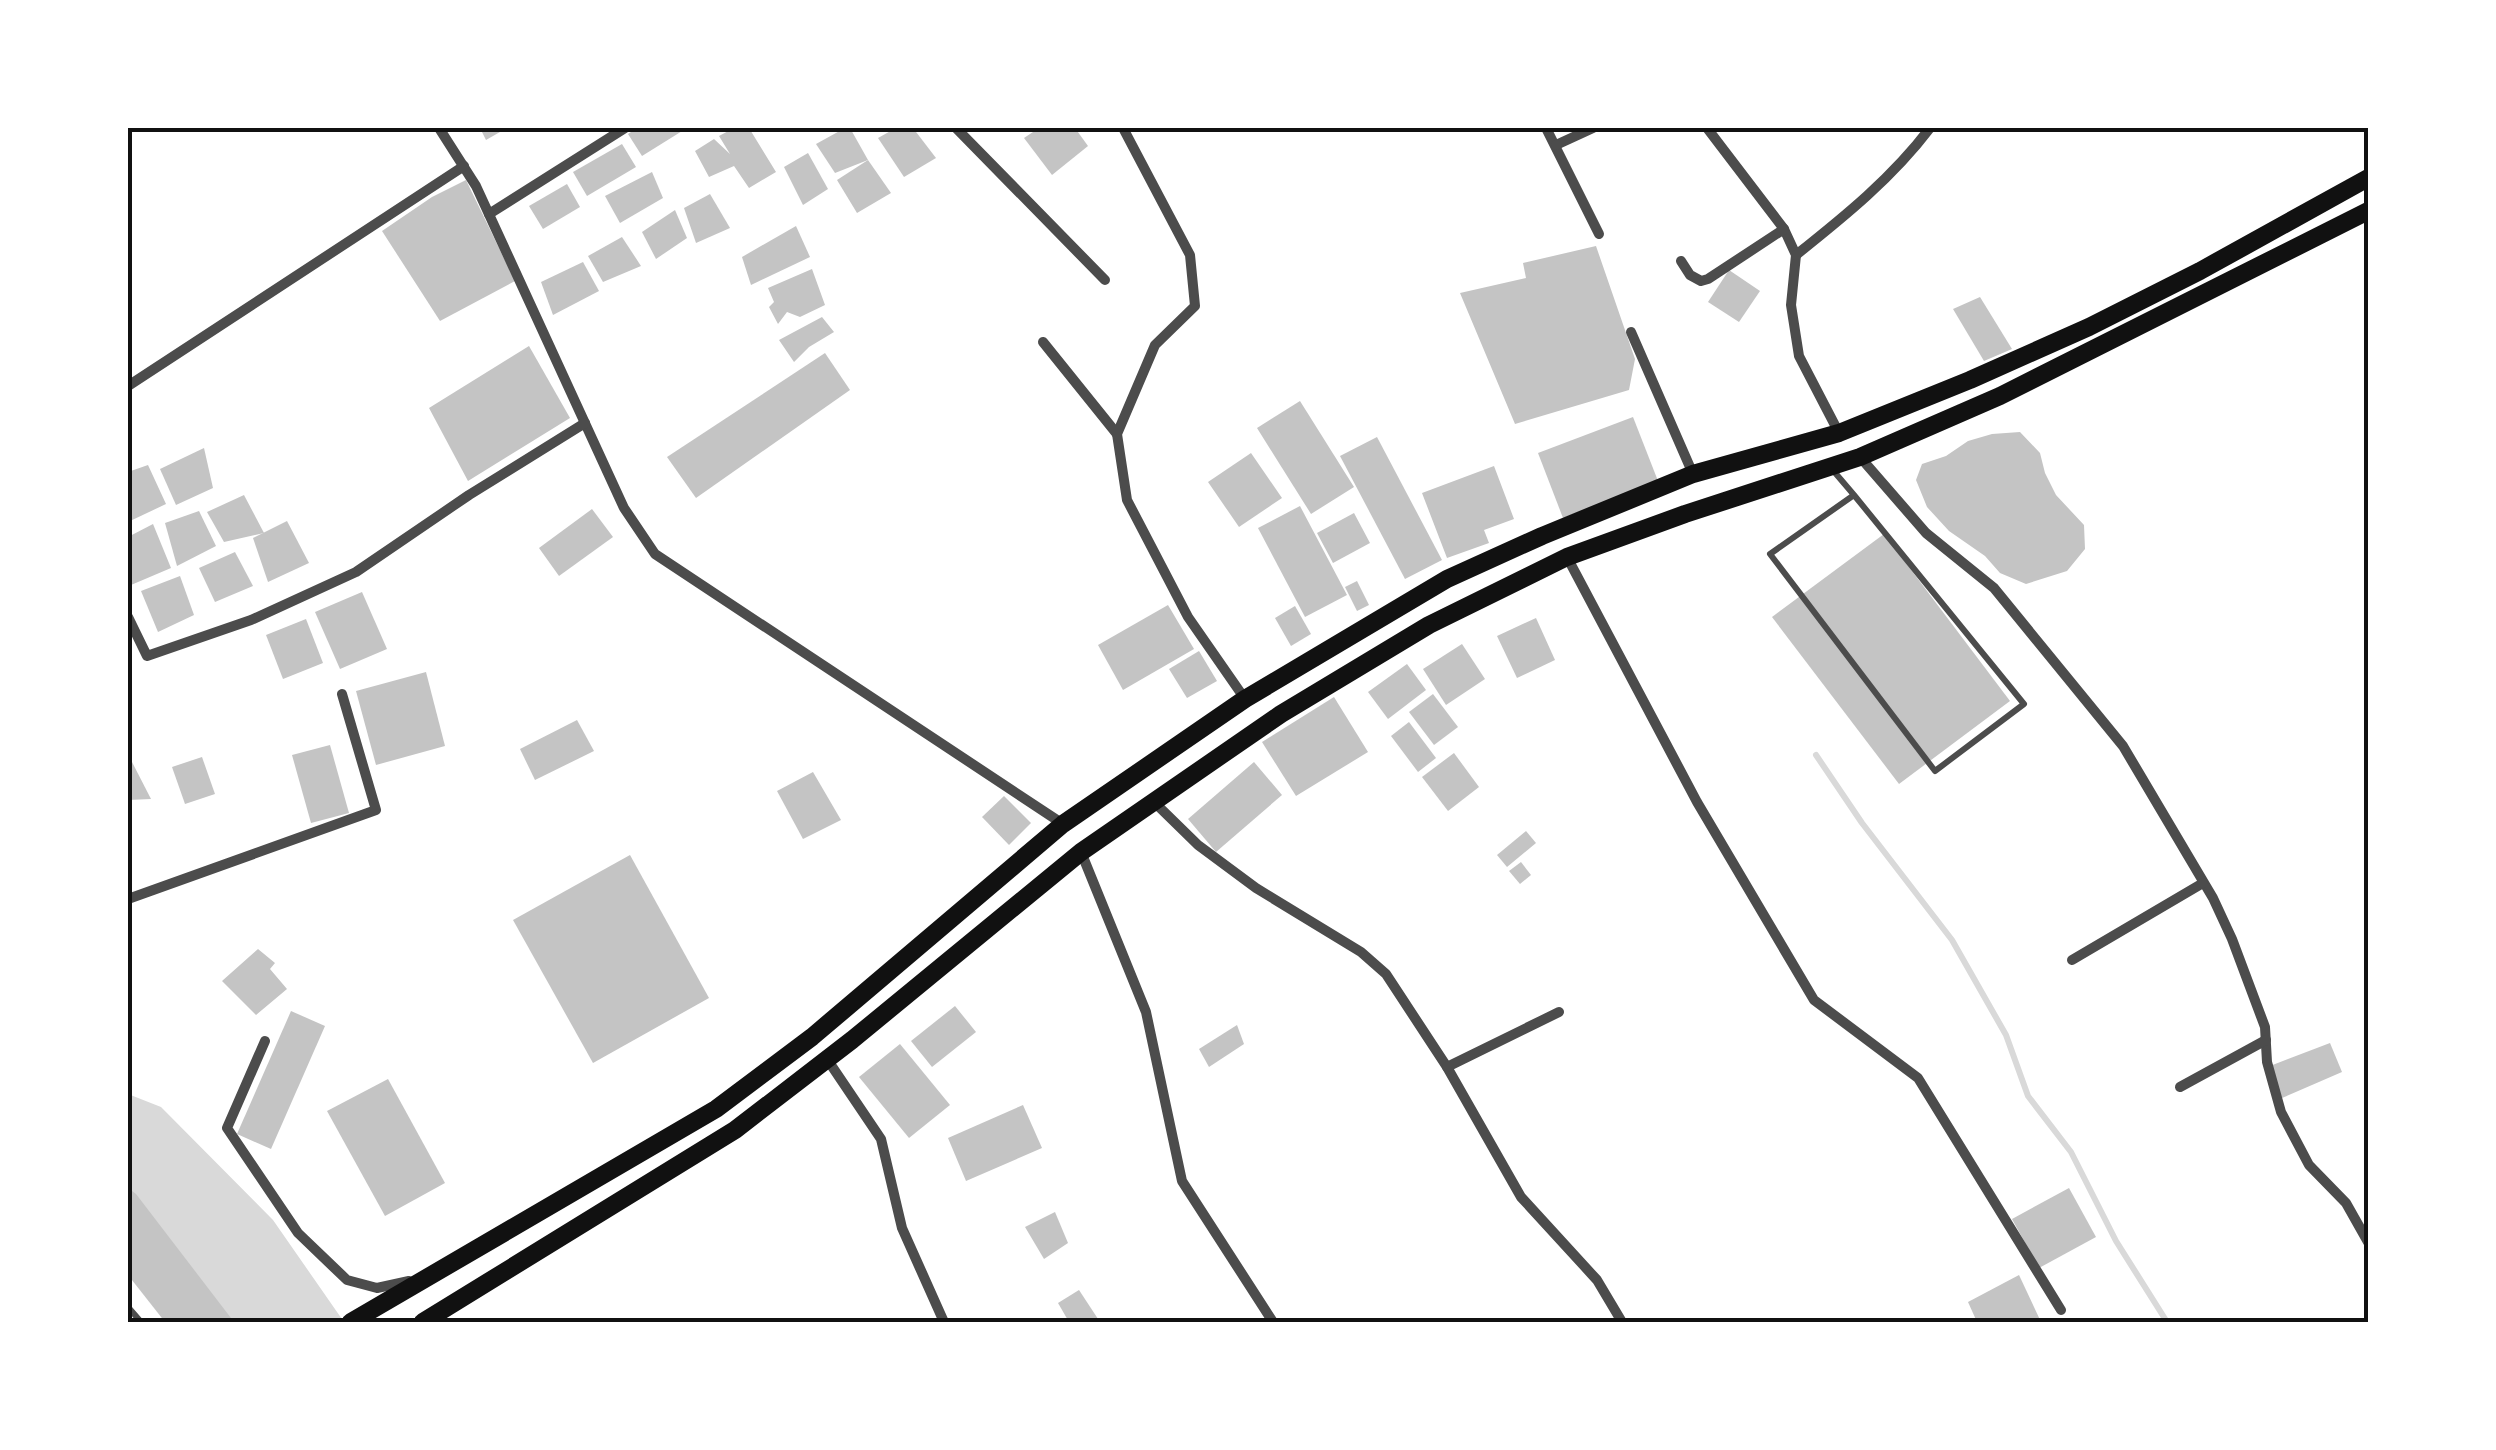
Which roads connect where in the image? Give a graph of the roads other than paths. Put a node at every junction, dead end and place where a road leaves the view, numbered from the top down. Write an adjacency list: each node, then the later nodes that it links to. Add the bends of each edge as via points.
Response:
1 (440, 128): 10 (street)
2 (624, 128): 13 (street)
3 (956, 128): 18 (street)
4 (1123, 128): 24 (street, via 1190,254 1195,306 1155,345)
5 (1546, 128): 9 (street)
6 (1593, 128): 9 (street)
7 (1707, 128): 14 (street)
8 (1930, 128): 16 (street, via 1876,189)
9 (1556, 145): 15 (street)
10 (464, 166): 13 (street); 21 (street)
11 (2368, 178): 23 (main road, via 2090,327)
12 (2368, 212): 25 (main road, via 2000,396)
13 (489, 214): 22 (street)
14 (1784, 229): 16 (street); 17 (street, via 1708,279 1690,275)
15 (1599, 234)
16 (1796, 255): 23 (street, via 1792,305 1799,356)
17 (1682, 261)
18 (1105, 280)
19 (1632, 332): 27 (street)
20 (1044, 342): 24 (street)
21 (128, 386)
22 (585, 423): 30 (street, via 356,572 251,620 147,656); 36 (street, via 624,508 655,554)
23 (1840, 433): 27 (main road)
24 (1117, 434): 33 (street, via 1127,500 1188,618)
25 (1860, 457): 26 (main road); 38 (street, via 1926,533 1994,588 2061,668 2123,746)
26 (1830, 467): 28 (lane); 29 (main road)
27 (1693, 474): 31 (main road, via 1447,580)
28 (1854, 495): 28 (lane, via 2024,704 1935,771 1770,554)
29 (1567, 557): 34 (main road, via 1429,625); 50 (street, via 1697,802 1814,1000 1918,1078)
30 (128, 617)
31 (1285, 675): 33 (main road); 34 (main road)
32 (342, 694): 39 (street, via 376,810)
33 (1246, 699): 36 (main road)
34 (1303, 701): 35 (main road)
35 (1153, 801): 37 (main road); 45 (street, via 1256,888 1376,963)
36 (1063, 824): 48 (main road, via 812,1037 716,1109)
37 (1081, 852): 44 (main road); 55 (street, via 1146,1012 1182,1181)
38 (2203, 883): 40 (street); 42 (street, via 2232,939)
39 (128, 899)
40 (2072, 960)
41 (1559, 1012): 45 (street)
42 (2266, 1040): 46 (street); 47 (street, via 2281,1112)
43 (265, 1041): 48 (street, via 226,1128 298,1233 346,1280 376,1288)
44 (827, 1059): 53 (main road, via 735,1130); 54 (street, via 881,1139 902,1228)
45 (1446, 1067): 56 (street, via 1521,1197 1597,1280)
46 (2180, 1086)
47 (2368, 1242)
48 (432, 1277): 52 (main road)
49 (128, 1307): 51 (lane)
50 (2061, 1310)
51 (141, 1322)
52 (351, 1322)
53 (423, 1322)
54 (944, 1322)
55 (1274, 1322)
56 (1622, 1322)

